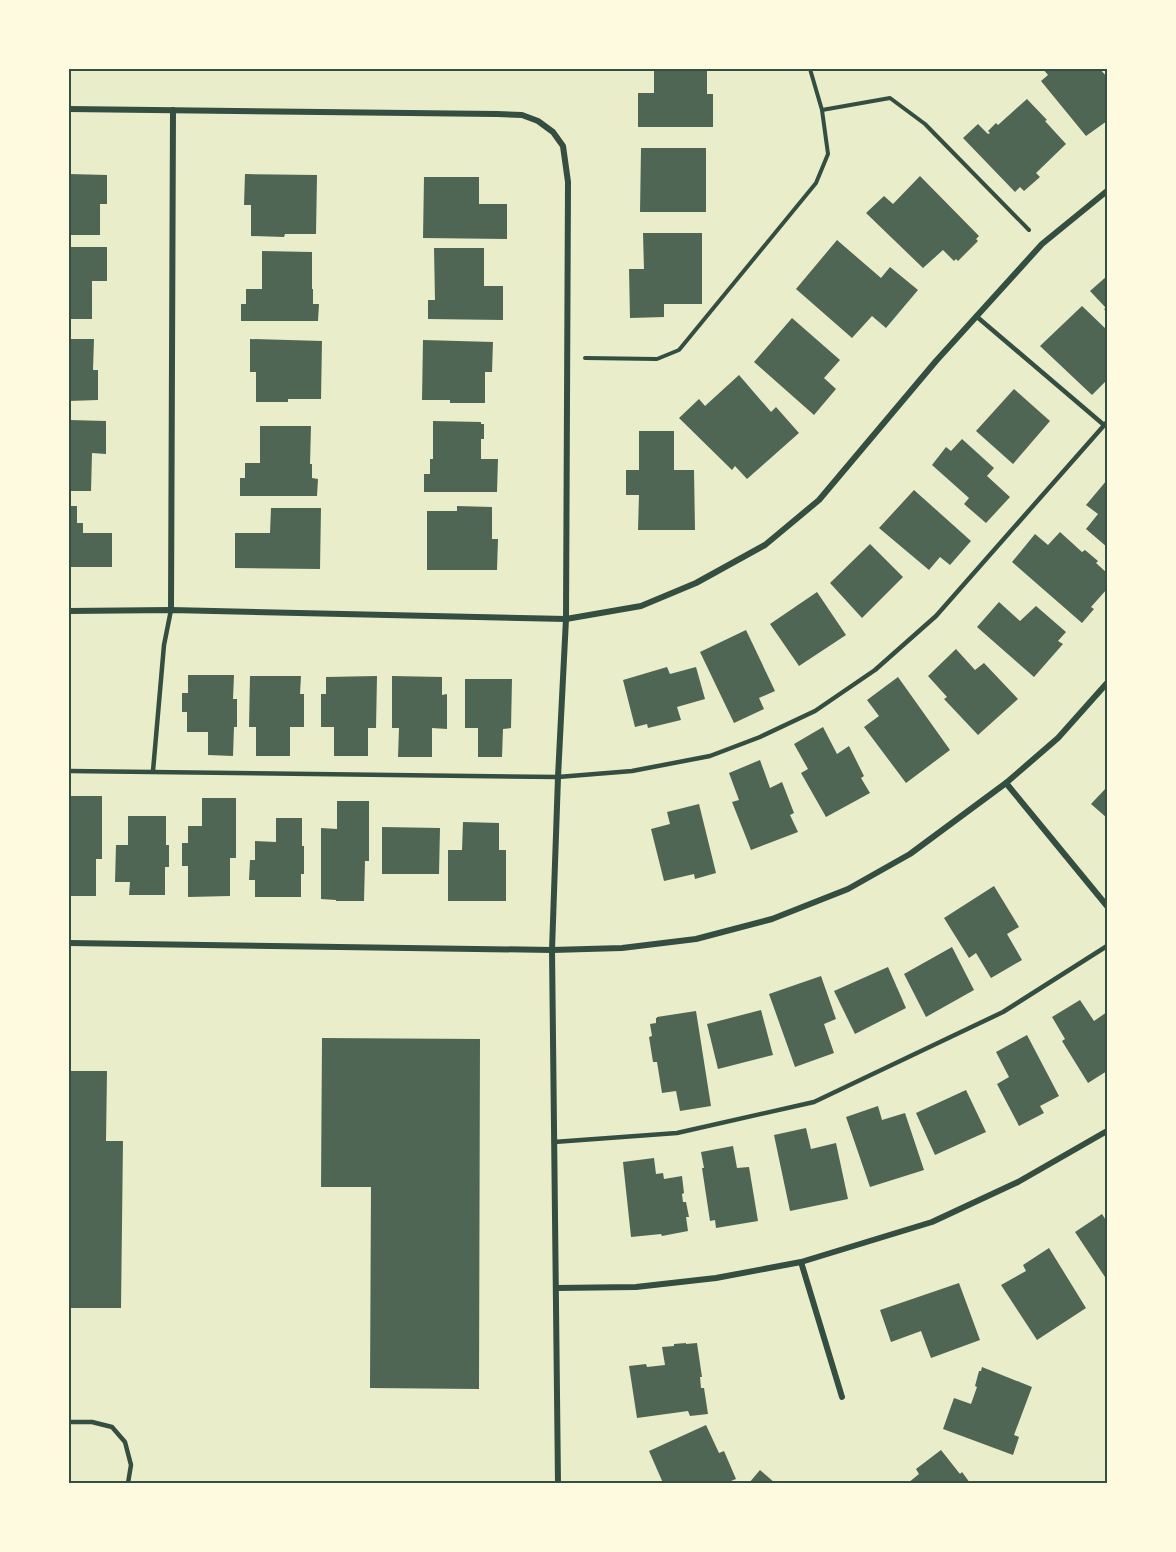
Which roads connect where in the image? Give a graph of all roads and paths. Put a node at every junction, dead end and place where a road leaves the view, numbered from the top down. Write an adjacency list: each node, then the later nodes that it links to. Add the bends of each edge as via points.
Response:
1 (810, 69): 4 (path)
2 (69, 109): 3 (street)
3 (173, 110): 8 (street, via 497,114 522,115 538,121 563,146 568,182); 11 (street)
4 (822, 110): 6 (path, via 890,98 925,124); 8 (path, via 828,154 816,183 679,350 657,359)
5 (1107, 191): 6 (street)
6 (1042, 243): 7 (street)
7 (976, 316): 9 (lane); 12 (street, via 819,500 765,545 696,583 641,606)
8 (566, 358): 12 (street)
9 (1106, 423): 16 (lane, via 936,616 875,670 815,711 710,756 632,771)
10 (69, 610): 11 (street)
11 (171, 610): 12 (street); 15 (lane, via 164,645)
12 (566, 619): 16 (street)
13 (1107, 683): 17 (street, via 1058,738)
14 (69, 771): 15 (lane)
15 (153, 771): 16 (lane)
16 (558, 777): 21 (street)
17 (1006, 783): 18 (street); 21 (street, via 910,854 848,889 772,919 696,939 622,948)
18 (1107, 906)
19 (69, 943): 21 (street)
20 (1107, 946): 23 (lane, via 1003,1012 814,1101 677,1133)
21 (552, 950): 23 (street)
22 (1107, 1131): 24 (street, via 1018,1182 932,1222)
23 (554, 1142): 25 (street)
24 (801, 1262): 25 (street, via 716,1278 636,1287); 26 (street)
25 (556, 1288): 29 (street)
26 (842, 1397)
27 (69, 1422): 28 (lane, via 112,1427 125,1442 131,1465)
28 (128, 1483)
29 (558, 1483)

